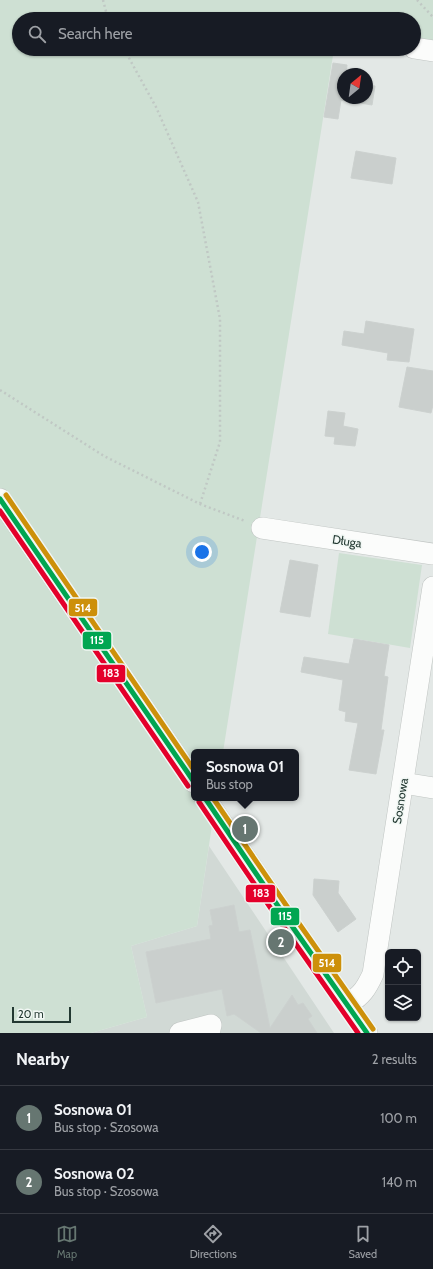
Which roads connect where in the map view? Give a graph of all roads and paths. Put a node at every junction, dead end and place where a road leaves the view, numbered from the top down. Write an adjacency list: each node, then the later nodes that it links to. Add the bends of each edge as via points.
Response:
1 (103, 0): 3 (path)
2 (417, 0): 4 (path)
3 (106, 12)
4 (433, 17)
5 (421, 49): 6 (street)
6 (433, 51)
7 (128, 56): 10 (path, via 156,107 198,202 220,319 220,442)
8 (0, 390): 10 (path, via 104,456)
9 (0, 499): 14 (street)
10 (200, 504): 11 (path)
11 (262, 528): 12 (street, Długa)
12 (433, 554)
13 (433, 587): 15 (street, Sosnowa)
14 (191, 778)
15 (403, 783): 16 (street); 18 (street, Sosnowa, via 373,974 366,988)
16 (433, 788)
17 (207, 801): 18 (street)
18 (348, 1004): 21 (street)
19 (180, 1033): 20 (street, via 211,1025)
20 (209, 1033)
21 (368, 1033)

